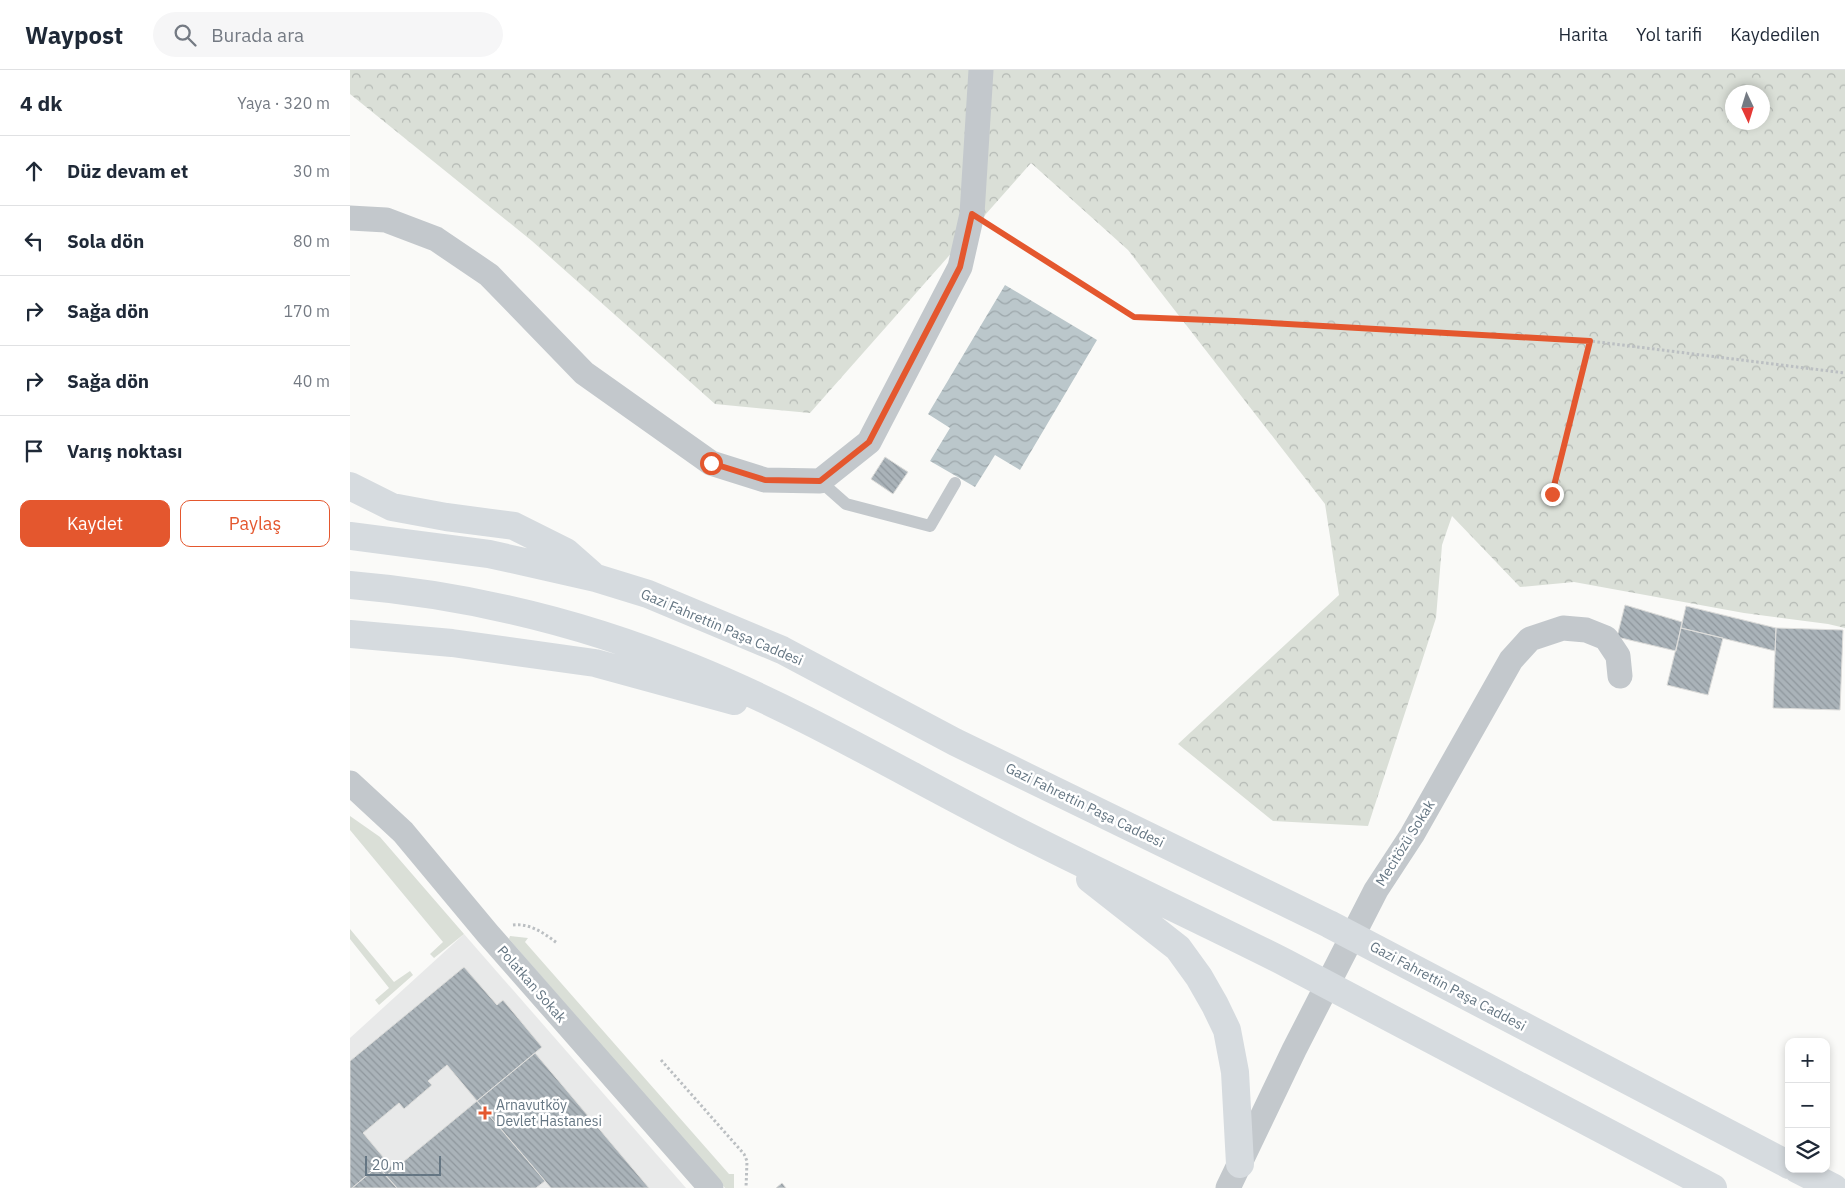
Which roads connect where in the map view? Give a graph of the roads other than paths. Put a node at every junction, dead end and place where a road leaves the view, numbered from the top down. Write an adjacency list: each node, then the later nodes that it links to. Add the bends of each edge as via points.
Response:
1 (982, 70): 3 (street, via 972,214 960,267 869,442)
2 (350, 218): 3 (street, via 386,220 436,239 489,275 584,373 711,463 765,480)
3 (820, 481): 4 (lane, via 846,504 930,526)
4 (955, 483)
5 (350, 486): 7 (highway, via 392,507 514,526 566,552)
6 (350, 536): 7 (highway, Gazi Fahrettin Paşa Caddesi, via 489,554)
7 (596, 578): 14 (highway, Gazi Fahrettin Paşa Caddesi, via 648,594 782,650 955,742 1329,924)
8 (350, 586): 11 (highway, via 484,603 575,626 694,668)
9 (350, 634): 11 (highway, via 452,643 596,663)
10 (1620, 676): 15 (street, Mecitözü Sokak, via 1618,656 1606,638 1586,630 1563,628 1530,639 1511,660 1412,834 1376,890)
11 (792, 713): 13 (highway)
12 (350, 782): 17 (street, Polatkan Sokak, via 404,832 488,934)
13 (1059, 852): 15 (highway, via 1178,948 1199,977 1227,1030 1234,1072); 19 (highway, via 1288,964)
14 (1785, 1163)
15 (1240, 1164): 18 (street, Mecitözü Sokak)
16 (1804, 1173): 20 (highway)
17 (711, 1188)
18 (1228, 1188)
19 (1713, 1188)
20 (1834, 1188)

